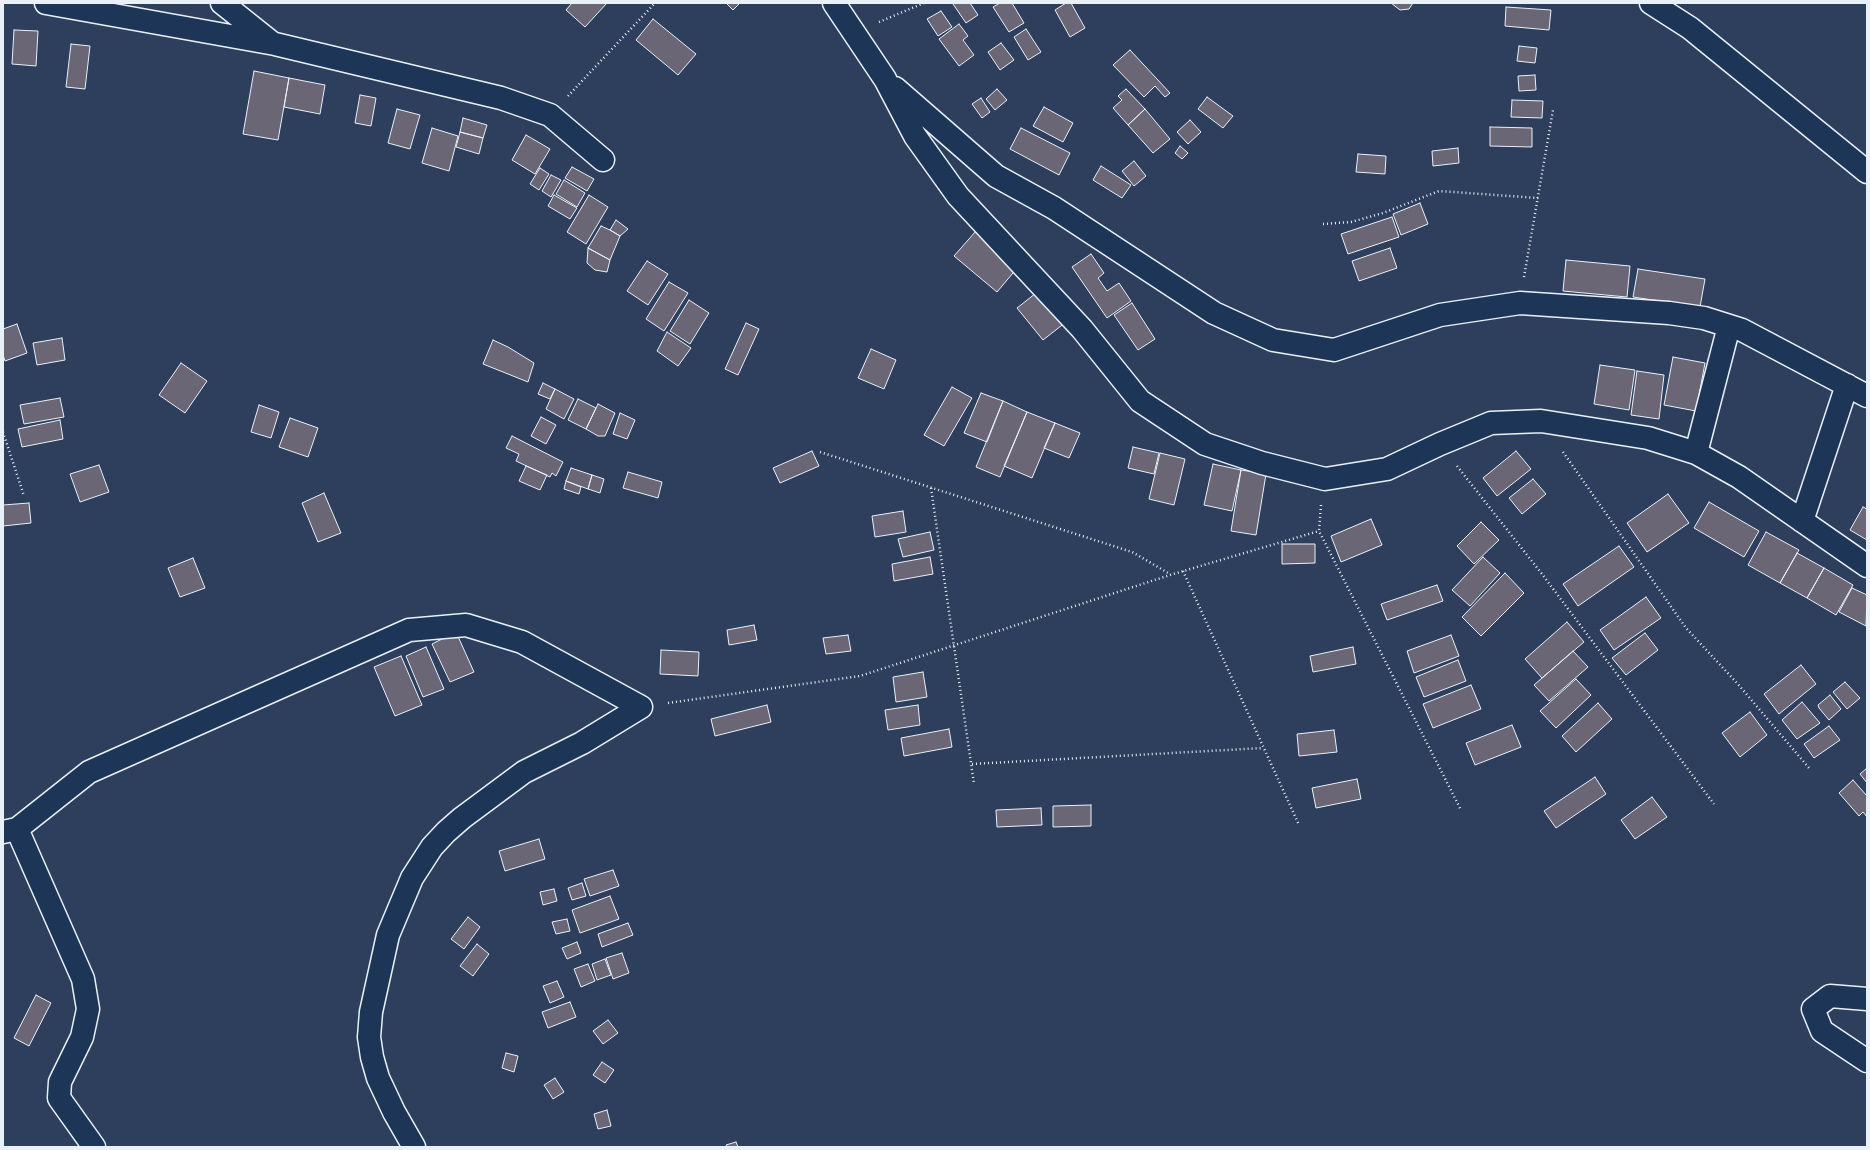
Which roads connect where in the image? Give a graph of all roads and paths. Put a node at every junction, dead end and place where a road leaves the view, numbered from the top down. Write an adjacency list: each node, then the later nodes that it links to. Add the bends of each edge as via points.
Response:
1 (46, 3): 8 (street)
2 (222, 3): 8 (street)
3 (655, 3): 11 (path)
4 (834, 3): 7 (street)
5 (924, 3): 7 (path)
6 (1651, 3): 13 (street, via 1690,28)
7 (853, 33): 9 (street)
8 (275, 44): 11 (street, via 501,98)
9 (885, 79): 16 (street, via 996,176 1054,208 1214,312 1273,340 1334,350 1440,315); 25 (street, via 915,136 958,196 1082,329 1140,401 1205,444 1262,463)
10 (1553, 110): 14 (path)
11 (550, 115): 12 (street)
12 (603, 160)
13 (1867, 172)
14 (1538, 198): 15 (path, via 1439,192 1351,222); 16 (path)
15 (1323, 224)
16 (1520, 303): 17 (street, via 1669,313 1704,318)
17 (1729, 326): 18 (street, via 1742,330); 24 (street)
18 (1847, 385): 19 (street); 28 (street)
19 (1867, 396)
20 (1541, 421): 22 (street, via 1491,423); 24 (street, via 1648,438); 37 (path, via 1686,628 1737,683)
21 (3, 432): 27 (path)
22 (1440, 444): 25 (street, via 1387,470); 39 (path, via 1542,574)
23 (820, 452): 26 (path)
24 (1696, 452): 28 (street, via 1739,477)
25 (1325, 479): 29 (path)
26 (931, 488): 32 (path, via 1132,552); 33 (path)
27 (24, 496)
28 (1802, 521): 30 (street)
29 (1319, 531): 31 (path); 40 (path)
30 (1867, 566)
31 (1183, 571): 32 (path); 35 (path)
32 (1170, 575): 33 (path)
33 (953, 646): 34 (path, via 860,676); 36 (path)
34 (641, 707): 42 (street, via 522,642 466,625 409,630 89,772); 46 (street, via 582,743 524,772 462,818 432,847 412,878 388,934 371,1012 369,1037 378,1078)
35 (1263, 748): 36 (path); 41 (path)
36 (972, 764): 38 (path)
37 (1809, 768)
38 (974, 784)
39 (1714, 804)
40 (1461, 810)
41 (1299, 825)
42 (10, 831): 45 (street, via 83,979 88,1009 82,1037 60,1082 59,1098)
43 (1867, 999): 44 (street, via 1830,996 1812,1009 1822,1031)
44 (1867, 1061)
45 (94, 1147)
46 (414, 1147)

